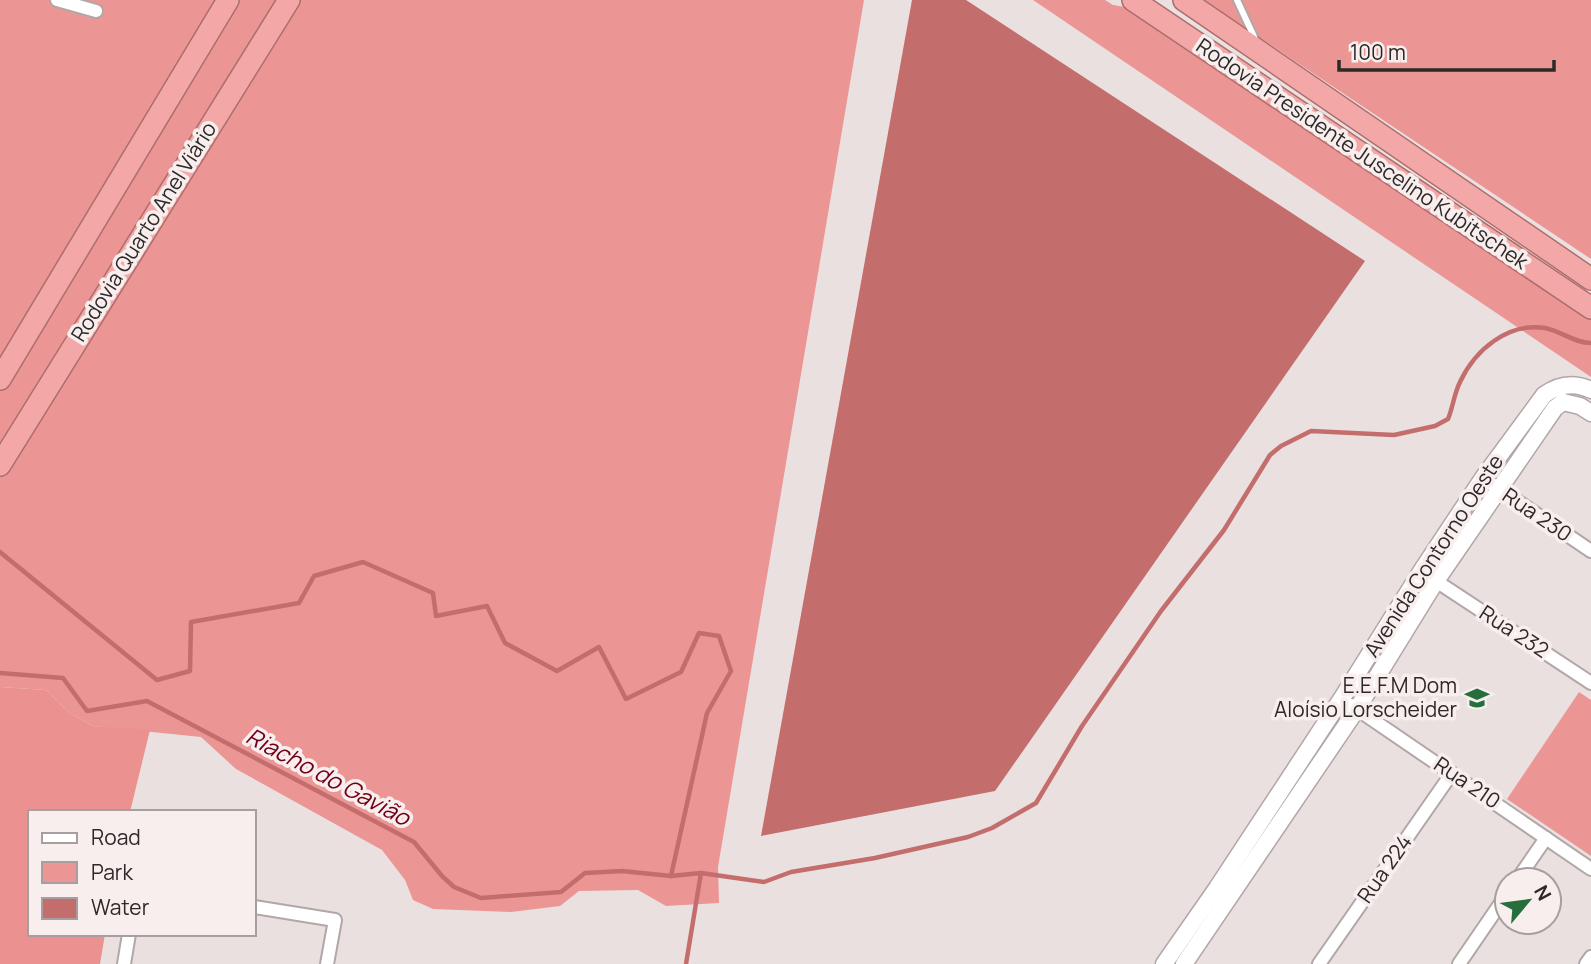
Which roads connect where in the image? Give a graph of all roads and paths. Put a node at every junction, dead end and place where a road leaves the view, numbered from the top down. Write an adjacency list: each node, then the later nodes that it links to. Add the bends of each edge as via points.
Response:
1 (57, 0): 7 (street)
2 (228, 0): 11 (highway)
3 (289, 0): 16 (highway, Rodovia Quarto Anel Viário)
4 (1133, 0): 10 (highway, Rodovia Presidente Juscelino Kubitschek)
5 (1184, 0): 8 (highway, Rodovia Presidente Juscelino Kubitschek)
6 (1237, 0): 8 (lane)
7 (96, 11)
8 (1261, 52): 9 (highway, Rodovia Presidente Juscelino Kubitschek)
9 (1591, 279)
10 (1591, 308)
11 (0, 379)
12 (1565, 384): 13 (street); 14 (street); 17 (street, Avenida Contorno Oeste, via 1544,395)
13 (1591, 390)
14 (1563, 402): 15 (street); 18 (street, Avenida Contorno Oeste)
15 (1591, 413)
16 (0, 465)
17 (1483, 478): 18 (street, Rua 230); 22 (street, Avenida Contorno Oeste)
18 (1499, 489): 19 (street, Rua 230); 20 (street, Avenida Contorno Oeste)
19 (1591, 551)
20 (1436, 581): 21 (street, Rua 232); 23 (street, Avenida Contorno Oeste)
21 (1591, 683)
22 (1342, 698): 23 (street, Rua 210); 33 (street, Avenida Contorno Oeste)
23 (1357, 709): 24 (street, Rua 210); 34 (street, Avenida Contorno Oeste)
24 (1452, 773): 25 (street, Rua 210); 35 (street, Rua 224)
25 (1546, 838): 26 (street); 27 (street, Rua 210)
26 (1527, 866)
27 (1591, 869)
28 (256, 907): 32 (street, via 335,920)
29 (1493, 914): 36 (street)
30 (129, 936): 31 (street)
31 (124, 964)
32 (327, 964)
33 (1164, 964)
34 (1184, 964)
35 (1319, 964)
36 (1459, 964)

